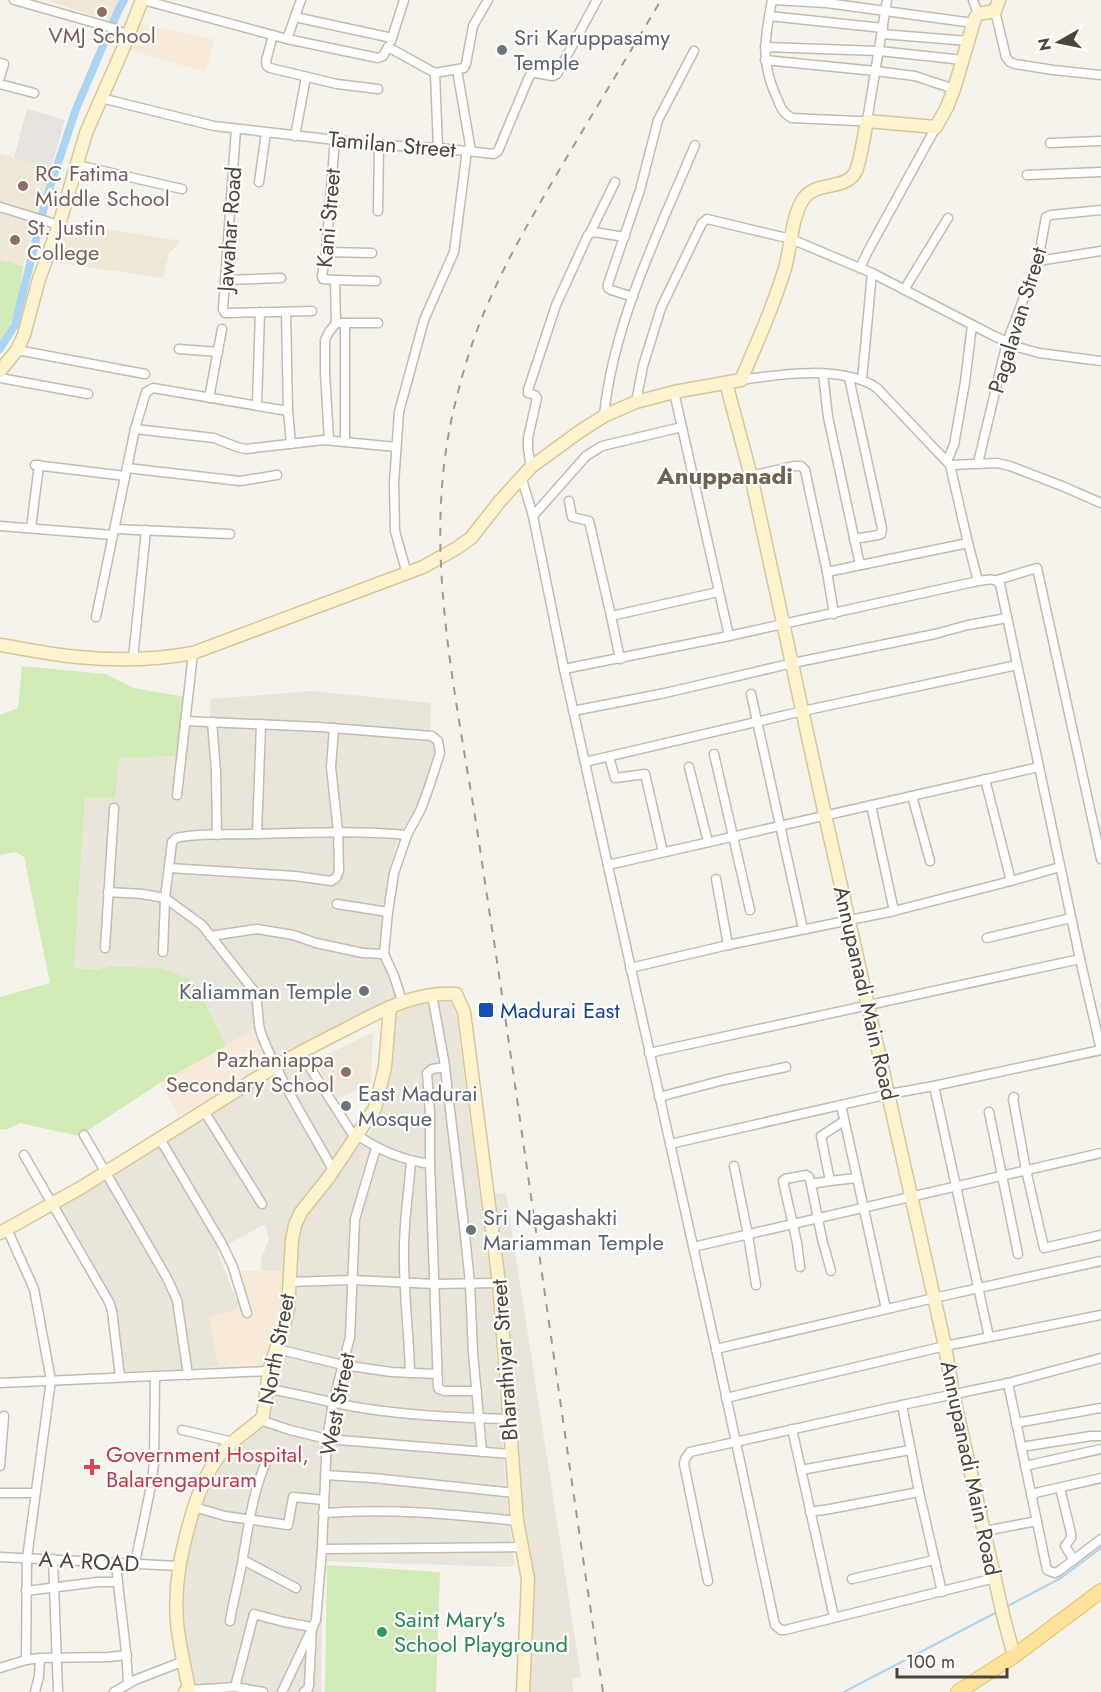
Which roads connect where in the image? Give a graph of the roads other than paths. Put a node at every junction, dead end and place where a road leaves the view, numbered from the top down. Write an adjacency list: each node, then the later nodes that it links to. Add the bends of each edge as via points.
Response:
1 (14, 0): 16 (street)
2 (142, 0): 16 (street); 17 (street)
3 (301, 0): 13 (street)
4 (404, 0): 18 (street)
5 (488, 0): 28 (street, via 473,26 466,64)
6 (597, 0): 50 (street, via 557,74 532,73 529,77 498,152)
7 (772, 0): 11 (street); 12 (street)
8 (887, 0): 11 (street)
9 (973, 0): 14 (street)
10 (997, 5): 14 (street); 31 (street, via 1010,62)
11 (886, 11): 14 (street); 15 (street)
12 (769, 16): 15 (street); 21 (street)
13 (295, 17): 18 (street); 19 (street)
14 (976, 19): 20 (street)
15 (882, 31): 20 (street); 24 (street)
16 (127, 35): 38 (street)
17 (273, 35): 19 (street); 32 (street, via 267,66)
18 (392, 38): 22 (street)
19 (286, 39): 22 (street, via 378,58)
20 (968, 41): 26 (street)
21 (765, 46): 24 (street); 25 (street)
22 (388, 47): 30 (street)
23 (694, 51): 63 (street, via 658,120)
24 (879, 51): 26 (street); 29 (street)
25 (765, 60): 29 (street); 39 (street, via 769,79 786,115)
26 (963, 60): 36 (street)
27 (0, 63): 33 (street, via 4,64)
28 (457, 70): 30 (street); 50 (street)
29 (875, 71): 36 (street, via 915,76); 39 (street)
30 (435, 73): 49 (street)
31 (1101, 75)
32 (306, 76): 35 (street); 43 (street)
33 (0, 77)
34 (0, 84): 37 (street)
35 (378, 89)
36 (954, 89): 40 (street)
37 (34, 93)
38 (101, 98): 41 (street, Tamilan Street); 51 (street)
39 (867, 121): 40 (street); 64 (street, via 855,171 849,180 808,194 797,212)
40 (936, 127): 69 (street)
41 (236, 129): 42 (street, Tamilan Street); 72 (street, Jawahar Road)
42 (266, 133): 43 (street, Tamilan Street); 54 (street)
43 (295, 136): 44 (street, Tamilan Street)
44 (335, 139): 47 (street, Tamilan Street); 66 (street, Kani Street)
45 (1101, 141): 46 (street)
46 (1050, 143)
47 (379, 145): 49 (street, Tamilan Street); 59 (street)
48 (695, 145): 76 (street)
49 (438, 148): 50 (street, Tamilan Street)
50 (469, 151): 109 (street, Tamilan Street, via 454,252 424,320 399,412)
51 (77, 165): 56 (street); 61 (street)
52 (1101, 172): 53 (street)
53 (1027, 175)
54 (259, 182)
55 (615, 182): 62 (street)
56 (182, 189)
57 (0, 207): 61 (street)
58 (1101, 210): 68 (street, Pagalavan Street, via 1046,217)
59 (378, 211)
60 (948, 218): 75 (street)
61 (54, 224): 86 (street)
62 (590, 233): 63 (street); 112 (street, via 556,305 528,390 537,400 528,438)
63 (625, 237): 76 (street, via 608,288)
64 (791, 239): 69 (street); 94 (street, via 769,316); 100 (street, via 707,219 702,224 661,308)
65 (1101, 251): 68 (street)
66 (326, 252): 67 (street); 73 (street, Kani Street, via 322,276)
67 (372, 253)
68 (1038, 261): 84 (street, Pagalavan Street)
69 (860, 268): 70 (street)
70 (872, 273): 75 (street); 95 (street)
71 (281, 278): 72 (street)
72 (225, 280): 78 (street, Jawahar Road, via 225,313)
73 (335, 280): 74 (street); 80 (street, Kani Street)
74 (376, 281)
75 (904, 290): 82 (street)
76 (633, 297): 103 (street, via 622,328)
77 (312, 311): 79 (street, Jawahar Road)
78 (260, 312): 79 (street, Jawahar Road); 101 (street)
79 (286, 312): 102 (street)
80 (341, 323): 81 (street); 106 (street, via 325,340); 107 (street, Kani Street)
81 (378, 323)
82 (972, 325): 84 (street); 110 (street)
83 (222, 329): 87 (street)
84 (1007, 343): 88 (street, via 1040,353); 111 (street, Pagalavan Street)
85 (179, 349): 87 (street)
86 (17, 350): 89 (street); 90 (street)
87 (218, 352): 99 (street)
88 (1101, 360)
89 (0, 370)
90 (145, 374)
91 (823, 374): 93 (street); 94 (street); 125 (street, via 828,417)
92 (0, 378): 98 (street)
93 (849, 378): 95 (street); 125 (street, via 882,528 881,534)
94 (741, 380): 96 (street)
95 (862, 380): 110 (street, via 877,388)
96 (726, 383): 97 (street); 116 (street, Annupanadi Main Road)
97 (674, 392): 100 (street); 104 (street)
98 (88, 394)
99 (209, 398): 101 (street); 105 (street, via 147,390)
100 (636, 402): 103 (street)
101 (257, 406): 102 (street)
102 (288, 411): 108 (street)
103 (604, 416): 112 (street)
104 (682, 427): 119 (street, via 594,450); 132 (street)
105 (135, 429): 108 (street, via 213,438 246,449); 113 (street)
106 (329, 440): 107 (street); 108 (street)
107 (345, 442): 109 (street)
108 (291, 444)
109 (396, 447): 129 (street, Tamilan Street, via 395,531)
110 (949, 463): 111 (street); 126 (street)
111 (978, 464): 118 (street, via 1010,466)
112 (531, 467): 115 (street)
113 (126, 472): 114 (street, via 232,481); 121 (street, via 37,465); 123 (street)
114 (277, 475)
115 (521, 476): 119 (street); 129 (street, via 471,538)
116 (751, 476): 128 (street, via 794,466 805,470); 137 (street, Annupanadi Main Road)
117 (569, 501): 134 (street, via 572,517 589,521)
118 (1101, 503)
119 (533, 516): 145 (street)
120 (0, 526): 121 (street)
121 (31, 528): 123 (street)
122 (146, 530): 123 (street); 124 (street); 141 (street)
123 (113, 532): 135 (street)
124 (230, 534)
125 (854, 539): 127 (street)
126 (968, 543): 127 (street); 131 (street)
127 (860, 566): 128 (street)
128 (827, 572): 133 (street)
129 (407, 574): 140 (street)
130 (997, 580): 131 (street); 136 (street); 173 (street, via 1037,568)
131 (978, 581): 133 (street)
132 (718, 592): 134 (street); 138 (street)
133 (834, 614): 137 (street)
134 (611, 616): 142 (street)
135 (96, 617)
136 (1007, 618): 143 (street); 144 (street)
137 (784, 624): 138 (street); 143 (street, Annupanadi Main Road)
138 (729, 636): 142 (street)
139 (0, 645): 141 (street, via 76,657)
140 (193, 653): 141 (street); 149 (street)
141 (133, 659)
142 (620, 659): 145 (street)
143 (793, 663): 147 (street); 148 (street, Annupanadi Main Road)
144 (1017, 665): 148 (street); 158 (street)
145 (564, 669): 147 (street)
146 (751, 694): 151 (street)
147 (573, 711): 156 (street)
148 (803, 711): 151 (street); 164 (street, Annupanadi Main Road)
149 (185, 721): 150 (street); 160 (street)
150 (212, 722): 152 (street); 168 (street)
151 (757, 722): 155 (street); 165 (street)
152 (261, 724): 153 (street); 167 (street)
153 (334, 728): 166 (street, via 331,767); 169 (street, via 432,736 438,741 440,753 429,787)
154 (714, 754): 170 (street)
155 (609, 757): 156 (street); 172 (street, via 615,778 645,774)
156 (585, 762): 175 (street)
157 (689, 767): 171 (street)
158 (1039, 767): 159 (street); 176 (street)
159 (985, 779): 161 (street); 179 (street)
160 (177, 795)
161 (912, 796): 162 (street); 174 (street)
162 (871, 805): 164 (street); 184 (street)
163 (114, 808): 180 (street)
164 (825, 815): 165 (street); 187 (street, Annupanadi Main Road)
165 (779, 826): 170 (street); 188 (street)
166 (338, 831): 167 (street); 169 (street); 177 (street, via 339,871 331,881)
167 (257, 834): 168 (street)
168 (217, 835): 177 (street, via 176,838)
169 (407, 836): 185 (street, via 394,873)
170 (732, 837): 171 (street); 183 (street)
171 (708, 842): 172 (street)
172 (663, 852): 175 (street)
173 (1101, 859)
174 (930, 861)
175 (608, 865): 196 (street)
176 (1060, 867): 179 (street); 186 (street)
177 (169, 868): 181 (street)
178 (716, 879): 191 (street)
179 (1011, 881): 184 (street)
180 (108, 892): 181 (street); 192 (street)
181 (165, 898): 189 (street, via 202,925); 193 (street)
182 (337, 904): 185 (street)
183 (750, 910)
184 (894, 911): 187 (street)
185 (388, 912): 194 (street)
186 (1071, 918): 190 (street); 195 (street)
187 (849, 920): 188 (street); 199 (street, Annupanadi Main Road)
188 (802, 929): 191 (street)
189 (210, 936): 194 (street, via 257,929 363,953); 204 (street, via 254,991 260,1030)
190 (987, 938)
191 (728, 945): 196 (street)
192 (105, 948)
193 (163, 952)
194 (384, 954): 198 (street)
195 (1080, 959): 199 (street); 201 (street)
196 (630, 968): 203 (street)
197 (432, 995): 198 (street); 205 (street); 250 (street, Bharathiyar Street, via 456,994 464,1012)
198 (402, 1001): 200 (street)
199 (869, 1006): 203 (street); 208 (street, Annupanadi Main Road)
200 (390, 1007): 202 (street); 216 (street, North Street, via 380,1088 371,1116)
201 (1101, 1050): 207 (street)
202 (300, 1052): 204 (street); 216 (street)
203 (650, 1053): 209 (street)
204 (276, 1066): 212 (street); 225 (street)
205 (445, 1067): 223 (street, via 427,1073); 251 (street)
206 (786, 1067): 209 (street)
207 (934, 1086): 208 (street); 232 (street)
208 (889, 1094): 211 (street); 233 (street, Annupanadi Main Road)
209 (659, 1096): 218 (street)
210 (1014, 1097): 226 (street)
211 (841, 1105): 214 (street); 218 (street)
212 (204, 1111): 217 (street); 235 (street)
213 (989, 1112): 228 (street)
214 (844, 1121): 229 (street); 230 (street, via 821,1136)
215 (84, 1135): 227 (street)
216 (356, 1137): 219 (street); 225 (street, North Street)
217 (160, 1139): 227 (street); 257 (street, via 225,1251)
218 (670, 1144): 242 (street)
219 (376, 1148): 222 (street); 247 (street, West Street, via 355,1219)
220 (1101, 1153): 226 (street)
221 (24, 1155): 234 (street)
222 (411, 1161): 223 (street); 248 (street)
223 (430, 1164): 252 (street)
224 (734, 1166): 240 (street)
225 (333, 1170): 249 (street, North Street, via 295,1225)
226 (1026, 1170): 228 (street); 241 (street, via 1044,1248)
227 (105, 1172): 234 (street); 268 (street, via 177,1300)
228 (1002, 1175): 232 (street); 243 (street)
229 (856, 1178): 230 (street); 236 (street)
230 (830, 1181): 231 (street)
231 (811, 1184): 237 (street); 238 (street, via 806,1175 783,1181)
232 (955, 1186): 233 (street); 254 (street)
233 (911, 1196): 236 (street); 255 (street, Annupanadi Main Road)
234 (52, 1203): 239 (street); 270 (street, via 109,1302)
235 (262, 1204)
236 (863, 1208): 237 (street); 256 (street)
237 (818, 1218): 238 (street); 246 (street)
238 (792, 1224): 240 (street); 245 (street)
239 (4, 1231): 271 (street, via 34,1289)
240 (748, 1235): 242 (street); 253 (street)
241 (1101, 1235)
242 (693, 1247): 262 (street)
243 (1018, 1254)
244 (1101, 1262): 254 (street)
245 (800, 1267)
246 (831, 1271)
247 (352, 1280): 248 (street); 249 (street); 264 (street, West Street, via 350,1337)
248 (404, 1281): 252 (street); 266 (street)
249 (289, 1282): 261 (street, North Street, via 287,1315)
250 (499, 1282): 251 (street); 283 (street, Bharathiyar Street)
251 (470, 1283): 252 (street); 275 (street)
252 (435, 1284): 267 (street)
253 (756, 1285)
254 (978, 1288): 255 (street); 259 (street)
255 (934, 1298): 256 (street); 260 (street, Annupanadi Main Road)
256 (886, 1309): 262 (street)
257 (247, 1313)
258 (1101, 1315): 259 (street)
259 (989, 1337): 260 (street)
260 (945, 1346): 276 (street, Annupanadi Main Road); 277 (street)
261 (277, 1349): 264 (street); 265 (street, North Street)
262 (716, 1349): 277 (street)
263 (1101, 1358): 273 (street)
264 (343, 1365): 266 (street); 278 (street, West Street)
265 (269, 1371): 268 (street); 274 (street, North Street)
266 (410, 1373): 267 (street)
267 (437, 1374): 275 (street, via 441,1391)
268 (188, 1375): 269 (street)
269 (155, 1376): 270 (street); 327 (street, via 154,1463)
270 (120, 1377): 271 (street)
271 (51, 1380): 272 (street); 306 (street)
272 (0, 1383)
273 (1008, 1383): 276 (street); 285 (street)
274 (268, 1389): 278 (street); 284 (street, North Street)
275 (477, 1391): 282 (street)
276 (953, 1394): 279 (street); 316 (street, Annupanadi Main Road)
277 (726, 1398): 290 (street)
278 (333, 1403): 282 (street); 289 (street, West Street)
279 (902, 1405): 286 (street); 294 (street)
280 (1101, 1408): 285 (street)
281 (4, 1416): 298 (street)
282 (479, 1418): 283 (street); 295 (street)
283 (509, 1419): 296 (street, Bharathiyar Street)
284 (260, 1420): 289 (street); 291 (street, North Street)
285 (1016, 1423): 292 (street)
286 (792, 1429): 290 (street); 300 (street)
287 (182, 1430): 291 (street)
288 (1101, 1436): 292 (street)
289 (327, 1439): 295 (street); 301 (street, West Street)
290 (737, 1441): 331 (street, via 690,1452 685,1459); 338 (street, via 775,1625 784,1630)
291 (233, 1442): 310 (street, North Street, via 217,1458)
292 (1021, 1447): 299 (street)
293 (1101, 1449): 299 (street)
294 (910, 1450): 300 (street); 304 (street)
295 (482, 1452): 296 (street)
296 (511, 1454): 307 (street, Bharathiyar Street)
297 (268, 1458): 313 (street, via 259,1477)
298 (0, 1466)
299 (1025, 1466): 308 (street)
300 (801, 1470): 311 (street)
301 (325, 1475): 307 (street); 309 (street, West Street)
302 (1101, 1478): 303 (street)
303 (1060, 1488): 308 (street); 325 (street, via 1071,1533 1065,1546)
304 (919, 1492): 311 (street); 324 (street)
305 (0, 1493): 306 (street)
306 (35, 1493): 321 (street)
307 (514, 1493): 314 (street, Bharathiyar Street)
308 (1031, 1494): 315 (street)
309 (324, 1500): 312 (street, West Street); 313 (street, via 293,1497 288,1525)
310 (194, 1507): 313 (street); 328 (street, North Street)
311 (810, 1512): 338 (street)
312 (323, 1513): 314 (street, via 388,1510); 319 (street, West Street)
313 (250, 1521): 323 (street)
314 (517, 1521): 318 (street, Bharathiyar Street)
315 (1037, 1521): 316 (street); 325 (street, via 1047,1570 1054,1573)
316 (985, 1531): 329 (street, Annupanadi Main Road)
317 (1101, 1539): 325 (street)
318 (523, 1547): 319 (street); 359 (street, Bharathiyar Street, via 528,1579)
319 (322, 1549): 340 (street, West Street, via 316,1620)
320 (0, 1557): 321 (street, A A ROAD)
321 (27, 1558): 322 (street, A A ROAD); 335 (street)
322 (53, 1559): 326 (street, A A ROAD); 333 (street)
323 (243, 1560): 334 (street); 339 (street)
324 (934, 1560): 330 (street); 337 (street)
325 (1074, 1560)
326 (116, 1562): 327 (street, A A ROAD); 332 (street)
327 (135, 1563): 328 (street, A A ROAD)
328 (178, 1566): 346 (street, North Street, via 177,1624)
329 (995, 1578): 337 (street); 342 (street, Annupanadi Main Road)
330 (852, 1579)
331 (708, 1581)
332 (117, 1582): 333 (street); 341 (street)
333 (55, 1587): 335 (street); 344 (street)
334 (296, 1588)
335 (26, 1590): 345 (street)
336 (1101, 1591): 342 (main road)
337 (942, 1592): 338 (street)
338 (834, 1617)
339 (230, 1622)
340 (312, 1627): 349 (street, via 254,1614); 357 (street, West Street); 358 (street, via 309,1685)
341 (127, 1655): 344 (street); 348 (street)
342 (1014, 1656): 352 (main road)
343 (40, 1658): 344 (street); 345 (street); 353 (street)
344 (56, 1658): 354 (street)
345 (26, 1660): 347 (street)
346 (184, 1661): 348 (street); 351 (street, North Street)
347 (0, 1668)
348 (128, 1684): 355 (street)
349 (238, 1689): 350 (street); 356 (street)
350 (217, 1690): 351 (street)
351 (187, 1691)
352 (964, 1691)
353 (35, 1692)
354 (58, 1692)
355 (114, 1692)
356 (263, 1692)
357 (282, 1692)
358 (304, 1692)
359 (523, 1692)

